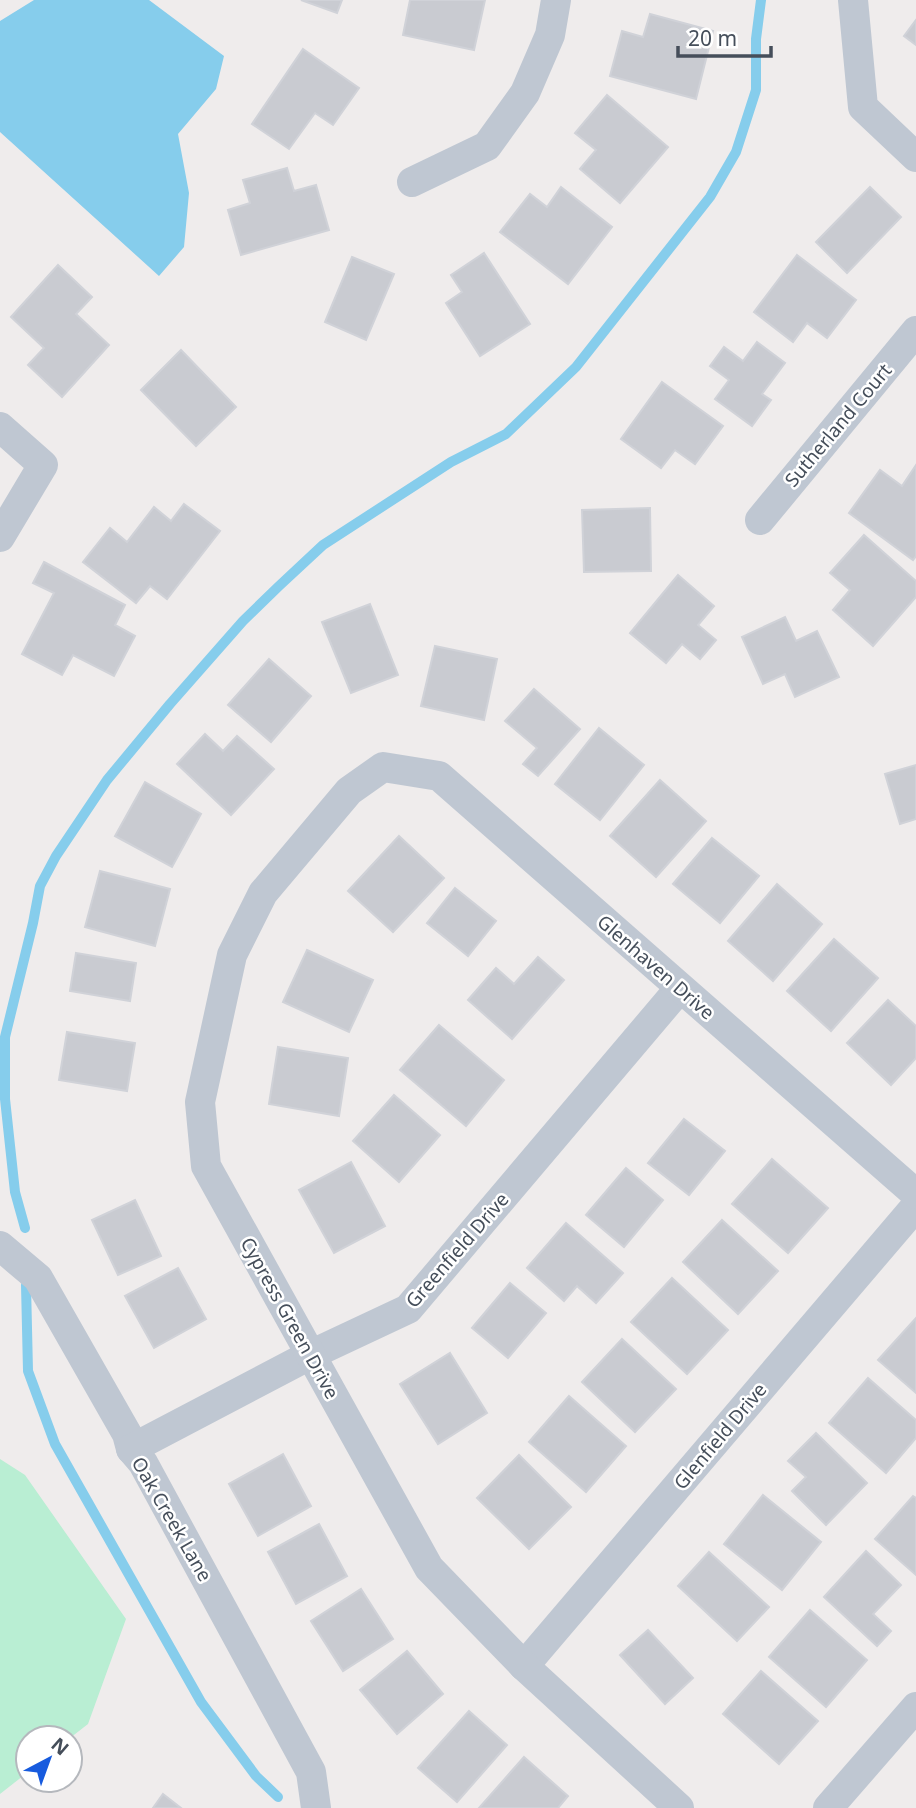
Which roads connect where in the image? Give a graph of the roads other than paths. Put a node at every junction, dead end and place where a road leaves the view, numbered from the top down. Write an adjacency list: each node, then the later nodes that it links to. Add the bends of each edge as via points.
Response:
1 (556, 0): 4 (street, via 550,35 525,93 486,146)
2 (853, 0): 3 (street, via 863,107)
3 (916, 157)
4 (412, 182)
5 (916, 331): 7 (street, Sutherland Court)
6 (0, 427): 8 (street, via 43,465)
7 (760, 520)
8 (0, 537)
9 (383, 767): 10 (street, Glenhaven Drive, via 439,776); 14 (street, Cypress Green Drive, via 349,791 263,894 232,955 200,1102 206,1166)
10 (680, 988): 11 (street, Glenhaven Drive); 14 (street, Greenfield Drive, via 408,1308)
11 (916, 1194)
12 (916, 1206): 16 (street, Glenfield Drive)
13 (0, 1246): 15 (street, Oak Creek Lane, via 38,1278 127,1434)
14 (310, 1355): 15 (street, Greenfield Drive); 16 (street, Cypress Green Drive, via 429,1568)
15 (131, 1449): 18 (street, Oak Creek Lane, via 143,1463 311,1772)
16 (524, 1666): 19 (street, Cypress Green Drive)
17 (916, 1707): 20 (street)
18 (316, 1808)
19 (679, 1808)
20 (828, 1808)

